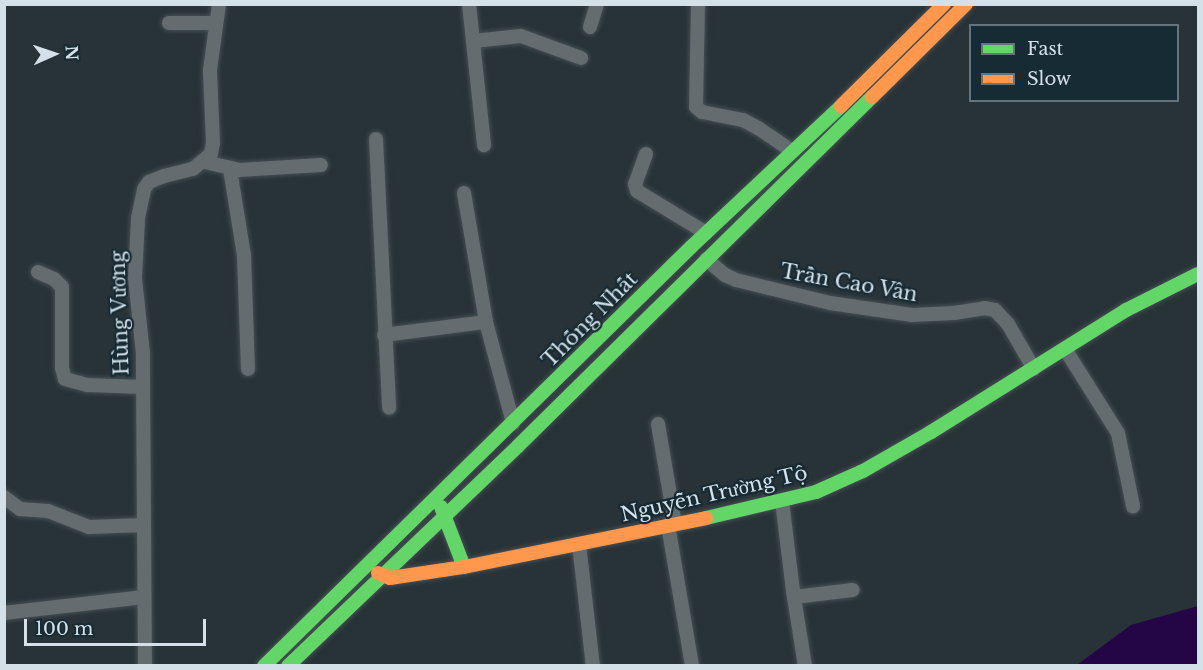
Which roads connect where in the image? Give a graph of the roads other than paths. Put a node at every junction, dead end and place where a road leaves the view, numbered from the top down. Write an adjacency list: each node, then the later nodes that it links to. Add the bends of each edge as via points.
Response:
1 (219, 4): 7 (street)
2 (469, 4): 10 (street)
3 (597, 4): 9 (street)
4 (698, 4): 14 (street, via 698,109 743,120)
5 (944, 4): 14 (main road, Thống Nhất)
6 (966, 4): 21 (main road, Thống Nhất)
7 (215, 22): 8 (street); 16 (street, via 210,70 213,143)
8 (169, 23)
9 (590, 27)
10 (473, 40): 11 (street, via 521,36); 13 (street)
11 (581, 58)
12 (376, 139): 27 (street)
13 (484, 145)
14 (792, 151): 20 (main road, Thống Nhất)
15 (646, 154): 20 (street, via 635,184 637,191)
16 (205, 162): 18 (street); 31 (street, Hùng Vương, via 188,171 154,179 142,195 135,278)
17 (321, 165): 18 (street)
18 (230, 168): 29 (street, via 244,255)
19 (464, 193): 26 (street)
20 (706, 233): 23 (main road, Thống Nhất)
21 (705, 259): 25 (main road, Thống Nhất); 30 (street, Trần Cao Vân, via 736,280 830,303 912,315 995,310 1008,324)
22 (38, 272): 31 (street, via 62,287 64,379 88,385)
23 (664, 274): 25 (main road); 33 (main road, Thống Nhất)
24 (1198, 274): 28 (main road, Nguyễn Trường Tộ, via 1154,294)
25 (677, 287): 39 (main road, Thống Nhất)
26 (486, 322): 27 (street); 33 (street)
27 (384, 335): 32 (street)
28 (1065, 349): 30 (main road, Nguyễn Trường Tộ); 38 (street, via 1118,433)
29 (248, 369)
30 (1034, 369): 37 (main road, Nguyễn Trường Tộ, via 863,471 816,492)
31 (142, 387): 40 (street, Hùng Vương)
32 (389, 408)
33 (513, 423): 36 (main road, Thống Nhất)
34 (658, 424): 41 (street)
35 (4, 497): 40 (street, via 20,509 48,511 89,527)
36 (436, 498): 39 (main road); 43 (main road, Thống Nhất)
37 (782, 501): 41 (main road, Nguyễn Trường Tộ); 48 (street)
38 (1134, 506)
39 (445, 514): 44 (main road); 45 (main road, Thống Nhất)
40 (144, 525): 47 (street, Hùng Vương)
41 (671, 525): 42 (main road, Nguyễn Trường Tộ); 54 (street)
42 (579, 544): 44 (main road, Nguyễn Trường Tộ); 53 (street)
43 (369, 563): 45 (main road); 51 (main road, Thống Nhất)
44 (464, 567): 45 (main road, Nguyễn Trường Tộ)
45 (382, 577): 52 (main road, Thống Nhất)
46 (853, 590): 48 (street)
47 (144, 597): 49 (street); 50 (street, Hùng Vương)
48 (794, 597): 55 (street)
49 (4, 613)
50 (145, 666)
51 (264, 666)
52 (288, 666)
53 (593, 666)
54 (692, 666)
55 (805, 666)

